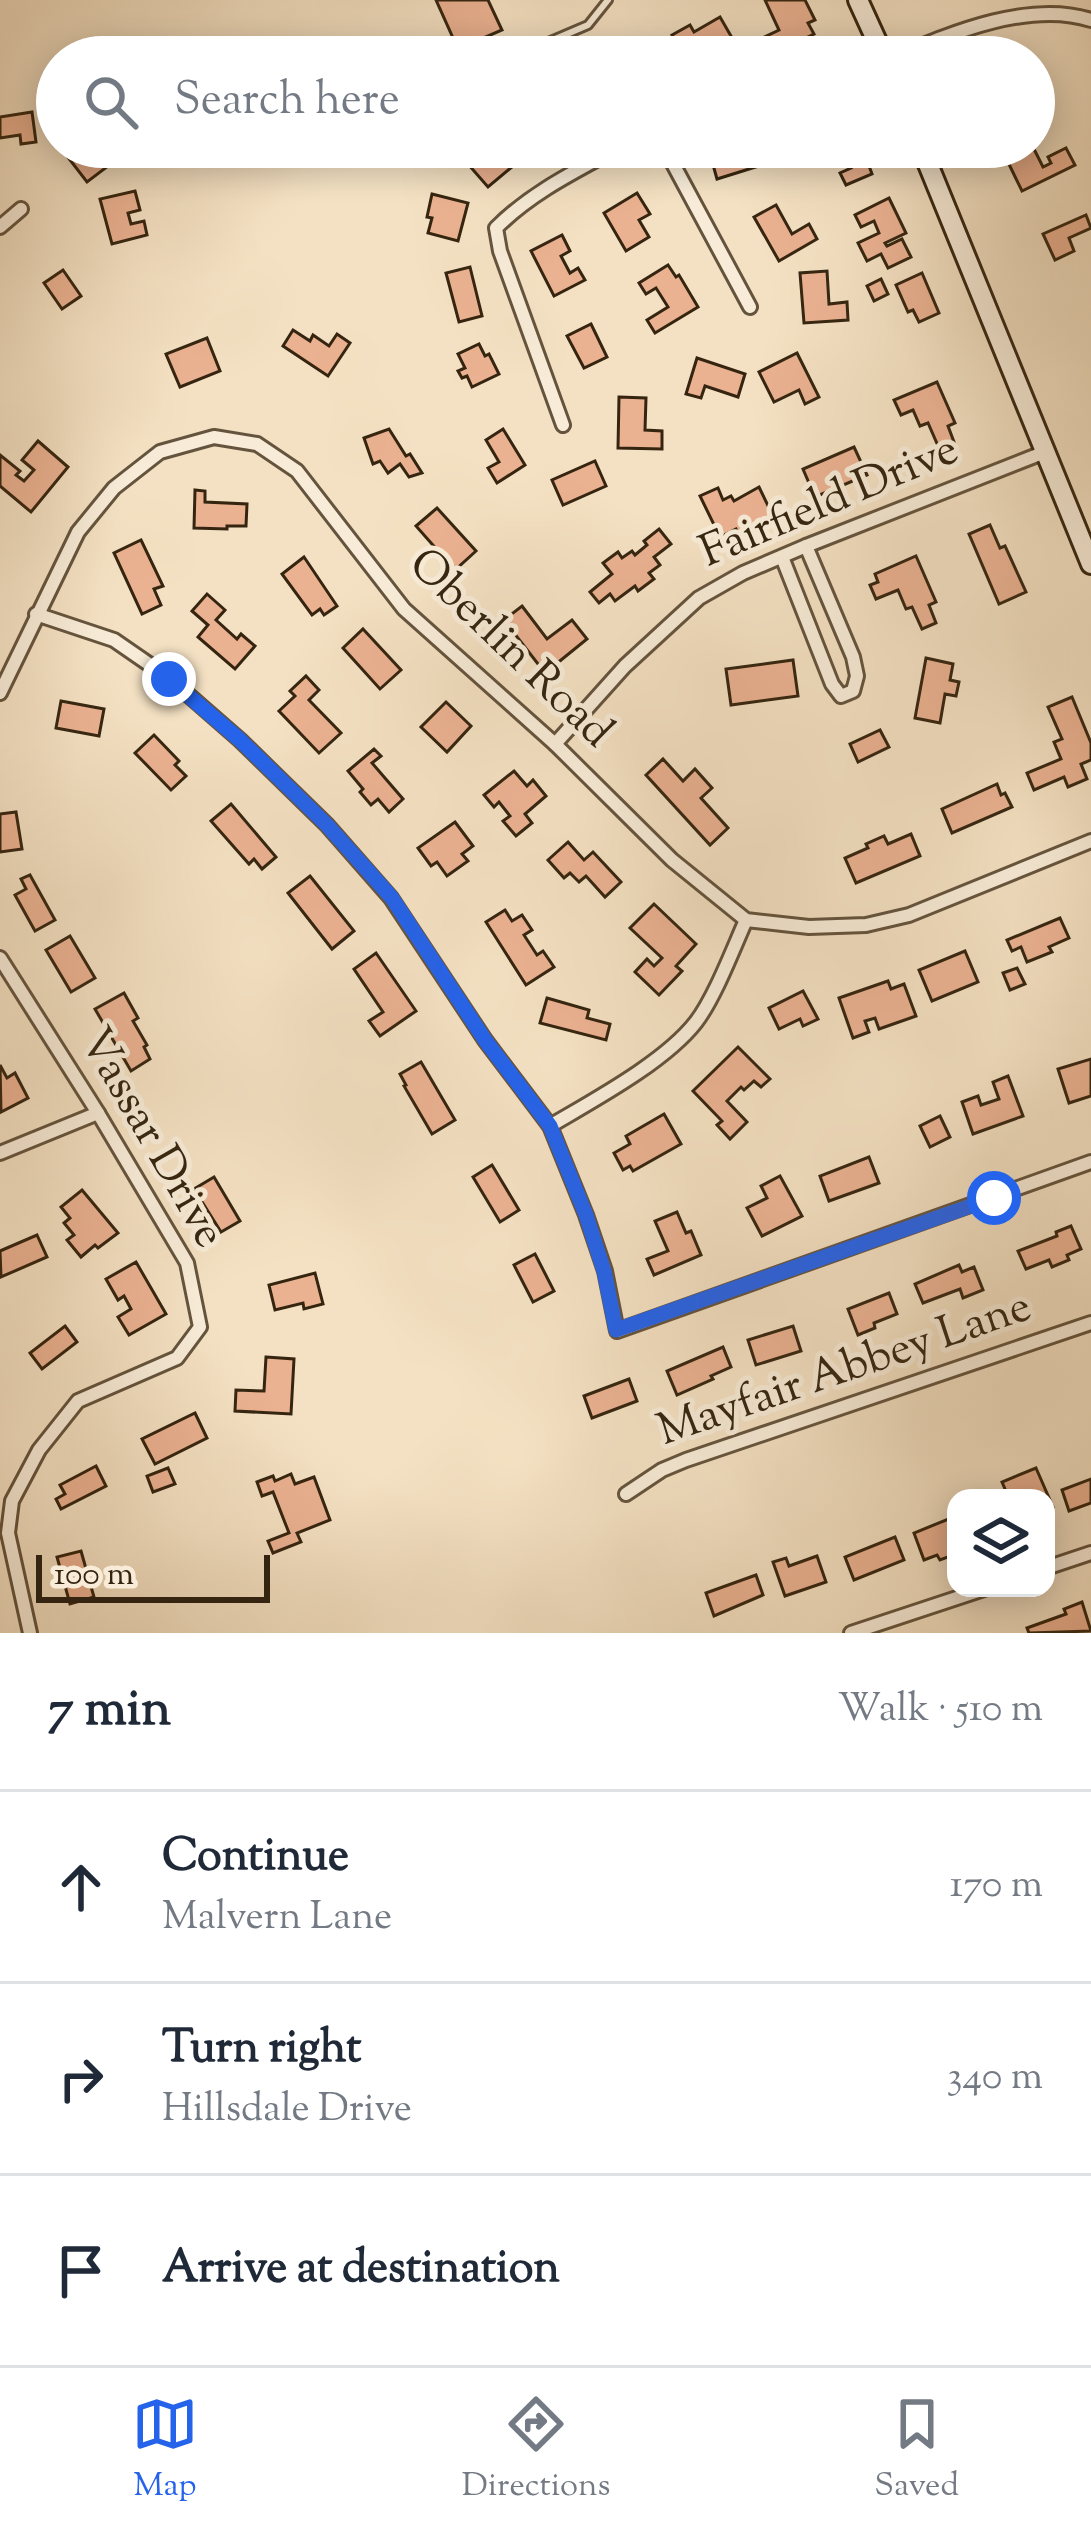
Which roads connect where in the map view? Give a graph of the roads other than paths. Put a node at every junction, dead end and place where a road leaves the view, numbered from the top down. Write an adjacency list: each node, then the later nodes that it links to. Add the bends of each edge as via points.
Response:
1 (608, 0): 4 (lane, via 587,25)
2 (858, 0): 5 (main road)
3 (1091, 20): 6 (street, via 1029,9)
4 (562, 36)
5 (874, 36)
6 (945, 36)
7 (581, 168): 13 (street, via 496,228)
8 (675, 168): 12 (street)
9 (930, 168): 14 (main road)
10 (21, 209): 11 (street)
11 (0, 227)
12 (750, 307)
13 (563, 425)
14 (1046, 452): 15 (street, Fairfield Drive); 17 (main road)
15 (806, 546): 16 (street, Fairfield Drive); 16 (street, via 853,657 853,691 841,696 832,684)
16 (782, 556): 20 (street, Fairfield Drive, via 699,598)
17 (1091, 564)
18 (36, 614): 19 (street, Oberlin Road); 20 (street, Oberlin Road, via 78,532 114,488 160,452 214,437 256,444 297,471 404,609); 25 (street, via 114,640 169,679 327,825 392,898)
19 (0, 693)
20 (555, 744): 22 (street, Oberlin Road, via 672,860)
21 (1091, 841): 22 (street, via 866,926)
22 (746, 920): 25 (street, via 696,1022 657,1058)
23 (0, 958): 24 (street, Vassar Drive)
24 (98, 1113): 26 (street); 33 (street, Vassar Drive, via 187,1263 200,1327 177,1358 78,1401 39,1450 12,1501 8,1533)
25 (550, 1126): 27 (street, via 604,1271 616,1330)
26 (0, 1153)
27 (1091, 1162)
28 (1091, 1323): 29 (street, Mayfair Abbey Lane, via 686,1460)
29 (626, 1494)
30 (1091, 1553): 31 (street)
31 (1055, 1565)
32 (960, 1597): 34 (street)
33 (30, 1633)
34 (851, 1633)

